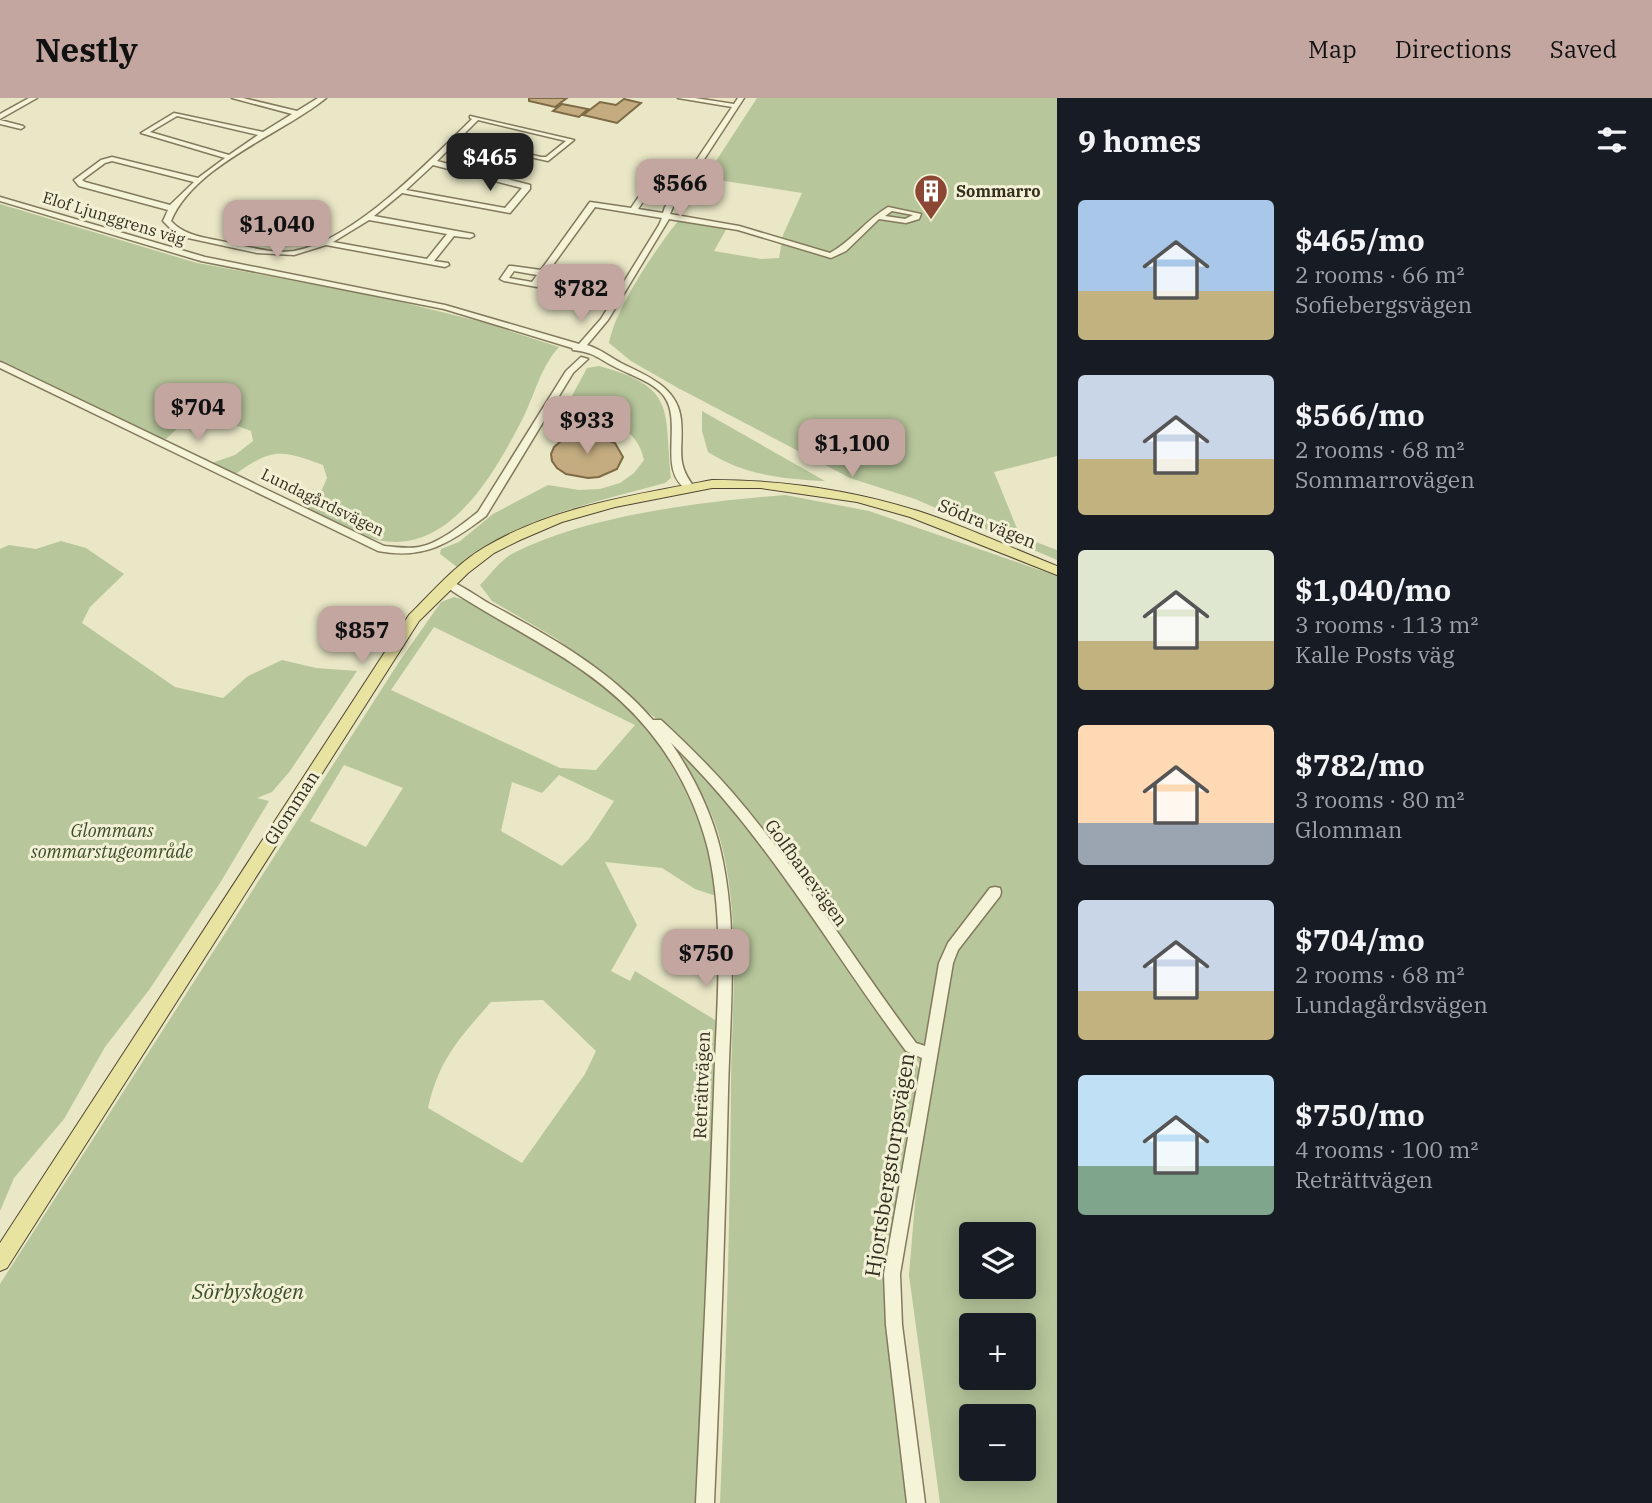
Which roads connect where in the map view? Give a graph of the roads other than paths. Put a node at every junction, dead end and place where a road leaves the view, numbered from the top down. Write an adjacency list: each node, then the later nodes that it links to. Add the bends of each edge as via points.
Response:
1 (34, 98): 7 (street)
2 (235, 98): 6 (street)
3 (323, 98): 6 (street)
4 (681, 98): 5 (street)
5 (739, 102): 22 (street)
6 (299, 114): 9 (street)
7 (0, 120): 8 (street)
8 (20, 127)
9 (265, 135): 11 (street); 11 (street, via 176,114 144,133)
10 (455, 139): 10 (street, via 473,117 575,141 541,159); 12 (street)
11 (230, 157): 16 (street)
12 (431, 162): 17 (street); 17 (street, via 531,184 506,213)
13 (664, 166): 20 (street)
14 (78, 180): 15 (street); 16 (street, via 112,159); 19 (street)
15 (66, 181)
16 (199, 181): 19 (street)
17 (400, 191): 21 (street)
18 (0, 199): 28 (street, Elof Ljunggrens väg)
19 (171, 208): 26 (street, via 167,221 171,228)
20 (633, 211): 22 (street); 31 (street, via 594,202)
21 (366, 217): 24 (street); 27 (street)
22 (666, 217): 23 (street, via 739,228 831,256); 32 (street)
23 (877, 217)
24 (452, 233): 25 (street); 29 (street)
25 (470, 236)
26 (223, 243): 27 (street, via 283,254); 28 (street)
27 (325, 243): 29 (street)
28 (204, 259): 33 (street, Elof Ljunggrens väg, via 444,307)
29 (429, 262): 30 (street)
30 (445, 265)
31 (542, 273)
32 (604, 320): 33 (street); 34 (street)
33 (576, 350): 34 (street); 35 (street); 38 (street, Lundagårdsvägen)
34 (594, 351): 35 (street, Lundagårdsvägen); 37 (street)
35 (585, 359): 37 (street); 38 (street, Lundagårdsvägen)
36 (0, 365): 38 (street, Lundagårdsvägen, via 382,549 398,551 437,544 482,514)
37 (624, 368): 39 (street, via 648,379 676,408 676,467 681,481)
38 (570, 371)
39 (690, 488): 40 (main road, Södra vägen, via 781,486 858,498 915,514); 41 (main road, Glomman, via 557,519 489,550)
40 (1057, 571)
41 (447, 583): 42 (street, Reträttvägen, via 584,666); 45 (main road, Glomman, via 414,618)
42 (646, 720): 44 (street, Golfbanevägen, via 657,723 675,739 738,808 911,1047); 46 (street, Reträttvägen, via 695,794 720,884 724,1012)
43 (995, 892): 44 (street, Hjortsbergstorpsvägen, via 946,963)
44 (929, 1054): 47 (street, Hjortsbergstorpsvägen, via 892,1274)
45 (0, 1261)
46 (705, 1503)
47 (916, 1503)

